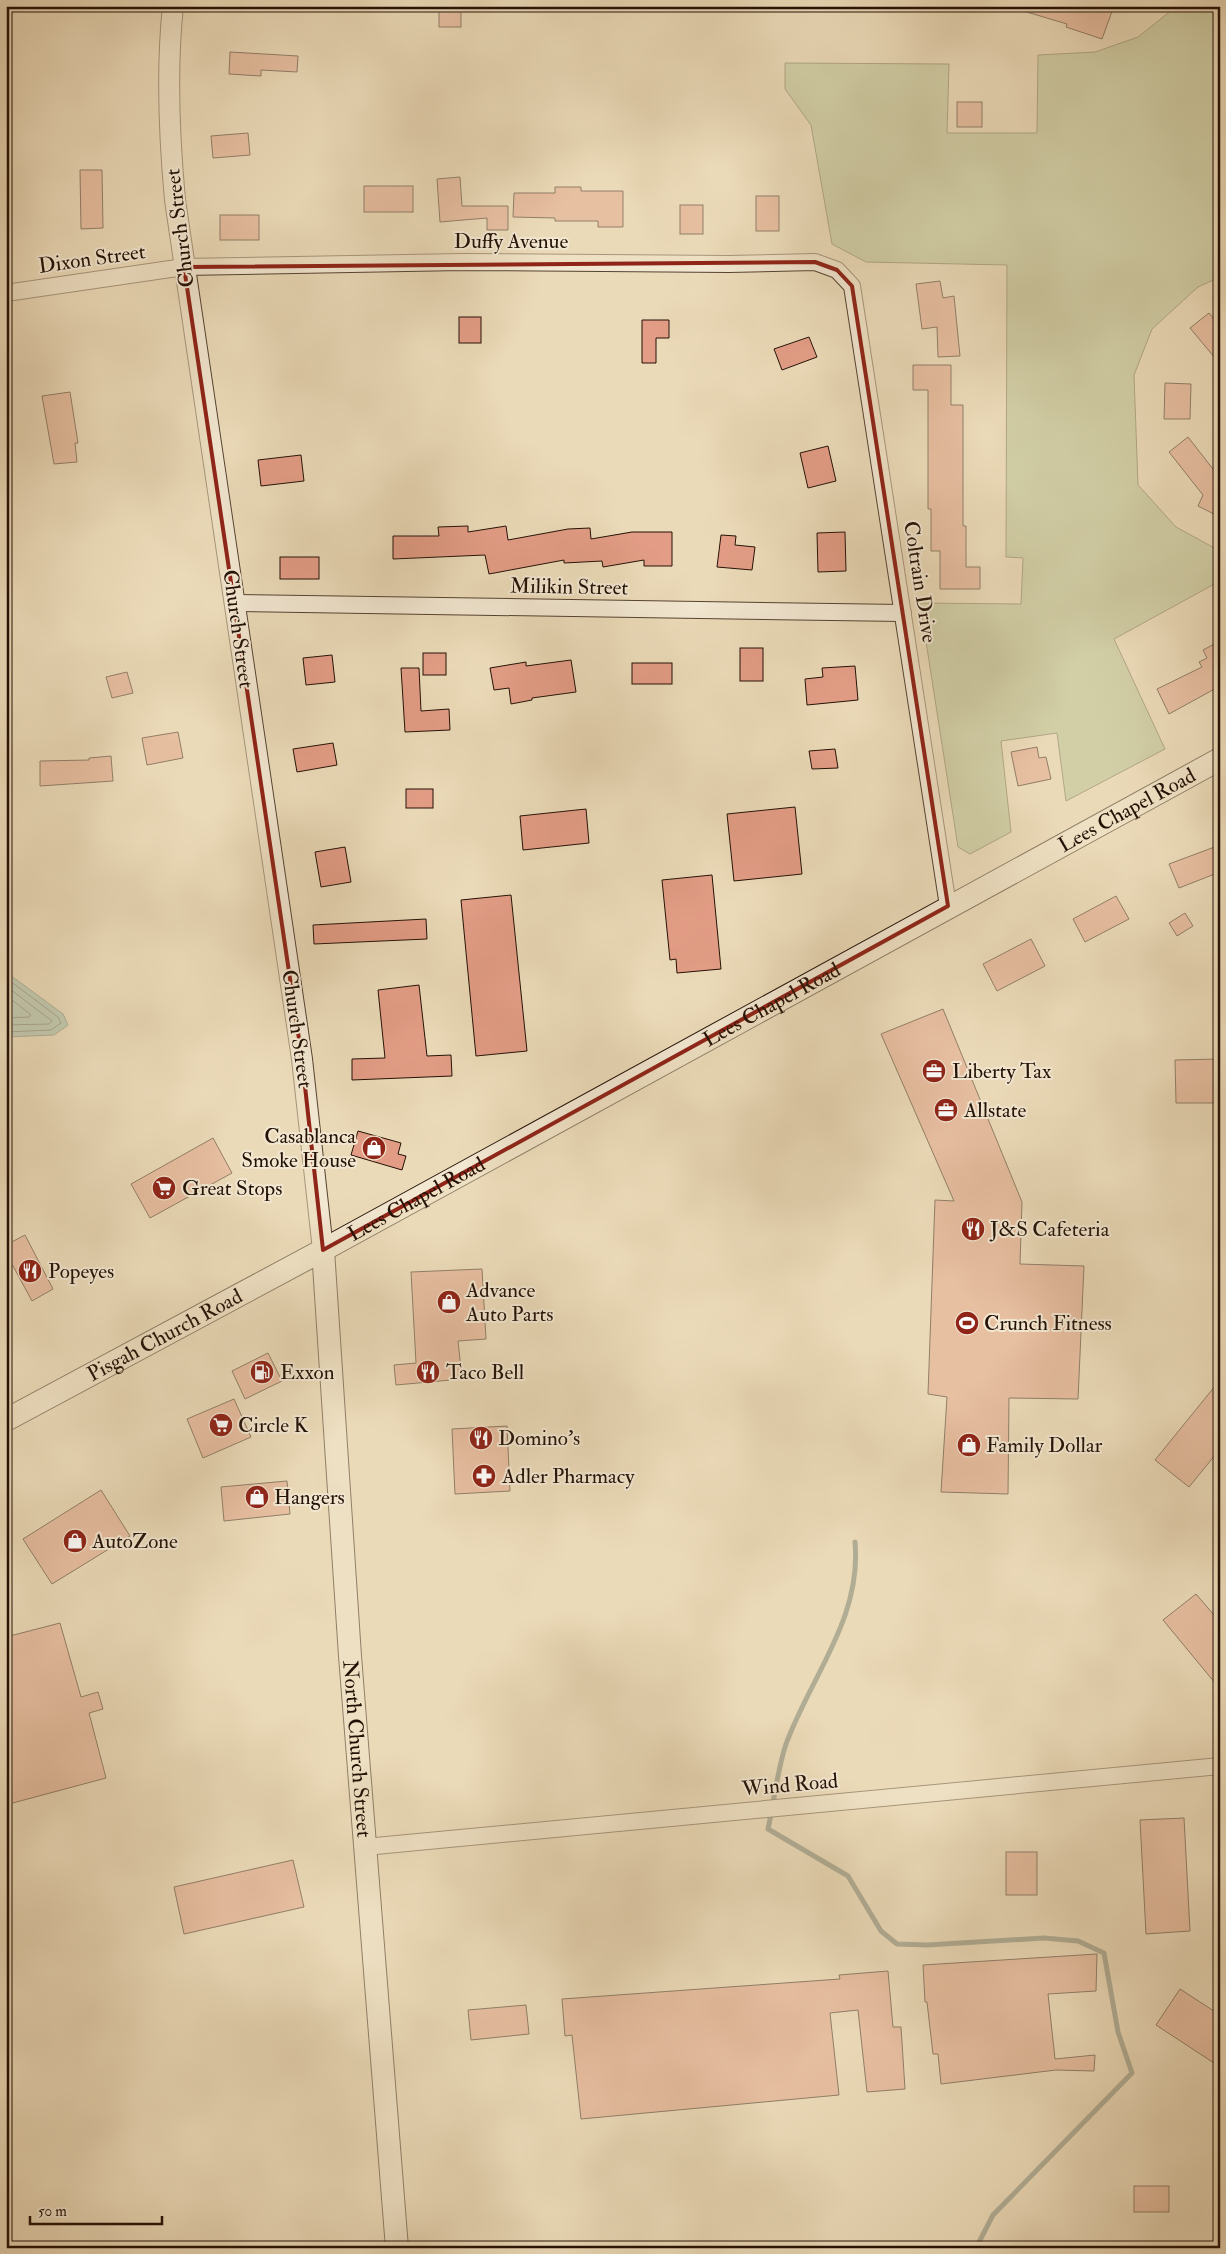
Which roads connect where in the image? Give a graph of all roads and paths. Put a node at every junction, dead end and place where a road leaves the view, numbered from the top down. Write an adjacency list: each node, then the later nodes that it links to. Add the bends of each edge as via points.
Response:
1 (173, 6): 2 (street, Church Street, via 168,83 170,138)
2 (184, 266): 3 (street, Duffy Avenue, via 815,262); 4 (street, Dixon Street); 5 (street, Church Street)
3 (837, 270): 6 (street, Coltrain Drive, via 852,286)
4 (6, 293)
5 (234, 603): 6 (street, Milikin Street); 9 (street, Church Street, via 302,1059)
6 (903, 613): 8 (street, Coltrain Drive)
7 (1220, 759): 8 (main road, Lees Chapel Road)
8 (948, 906): 9 (main road, Lees Chapel Road)
9 (323, 1250): 10 (main road, Pisgah Church Road); 12 (main road, North Church Street)
10 (6, 1420)
11 (1220, 1766): 12 (street, Wind Road)
12 (365, 1848): 13 (main road, North Church Street)
13 (397, 2248)

